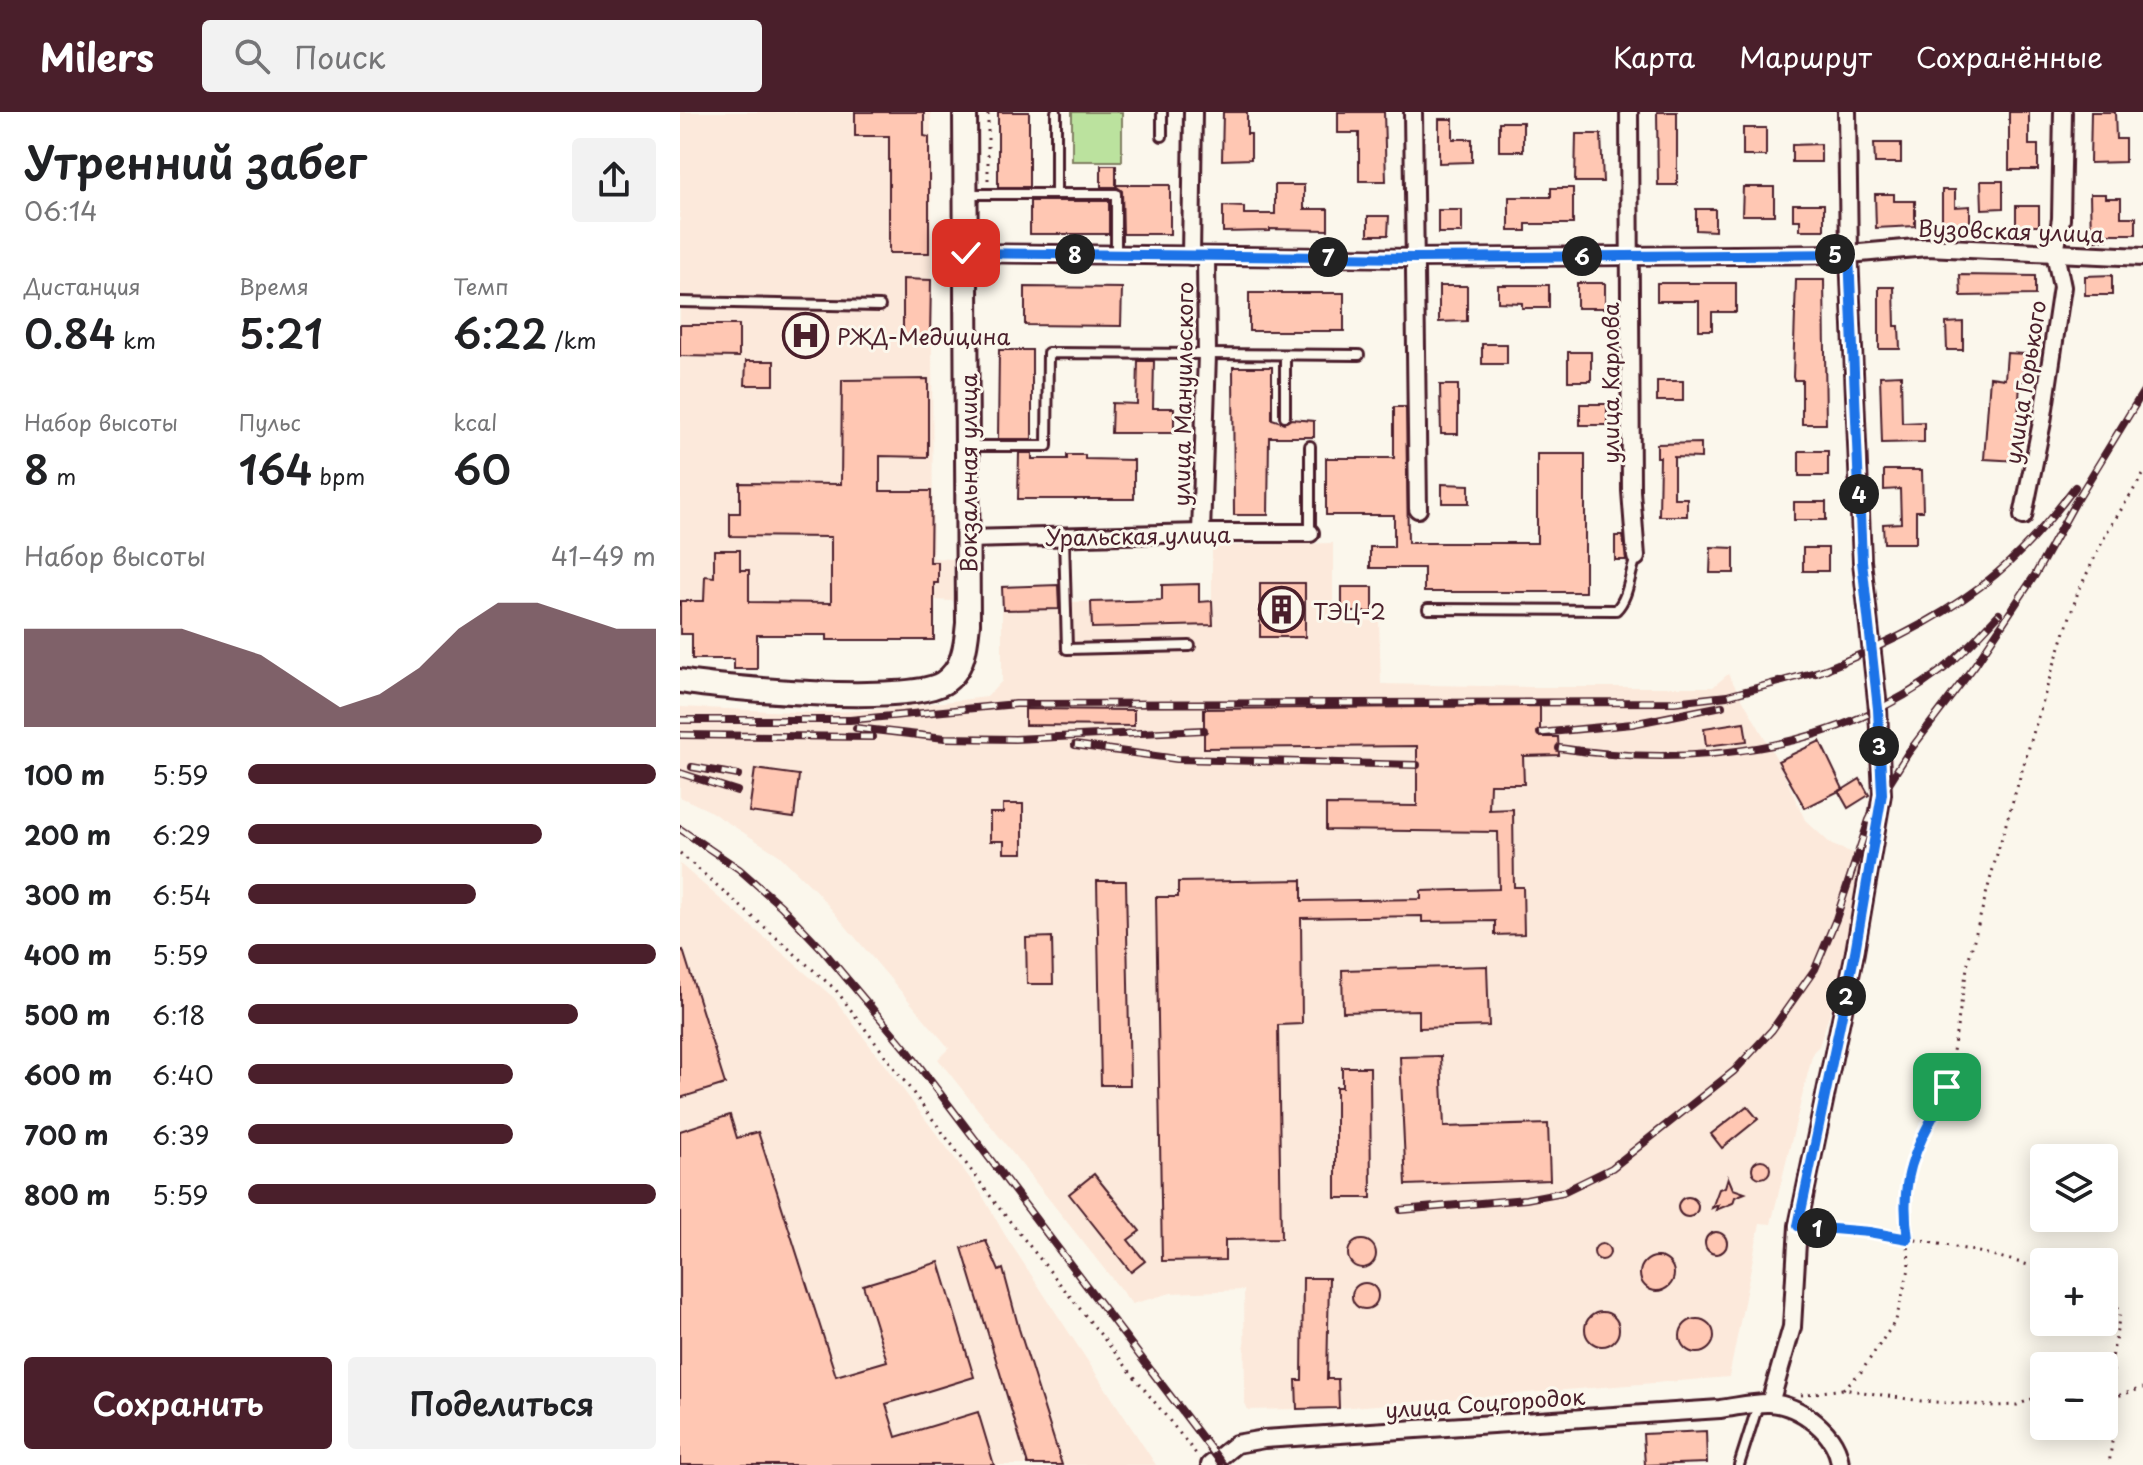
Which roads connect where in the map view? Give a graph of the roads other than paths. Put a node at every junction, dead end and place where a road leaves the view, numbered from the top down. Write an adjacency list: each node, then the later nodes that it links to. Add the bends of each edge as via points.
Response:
1 (965, 112): 10 (street, Вокзальная улица)
2 (1056, 112): 11 (lane)
3 (1162, 112): 9 (lane)
4 (1193, 112): 17 (street, улица Мануильского)
5 (1413, 112): 19 (street)
6 (1629, 112): 16 (street, улица Карлова)
7 (1847, 112): 14 (street)
8 (2063, 112): 13 (street, улица Горького, via 2061,219)
9 (1162, 136)
10 (977, 194): 11 (lane); 12 (street, Вокзальная улица)
11 (1056, 194): 15 (lane, via 1116,194)
12 (966, 253): 15 (street, Вузовская улица); 26 (street, Вокзальная улица)
13 (2055, 253): 14 (street, Вузовская улица, via 1927,247); 18 (street, Вузовская улица); 29 (street, улица Горького, via 2062,287)
14 (1849, 254): 16 (street, Вузовская улица); 38 (street, via 1862,561 1882,794 1798,1226 1792,1327)
15 (1116, 255): 17 (street, Вузовская улица)
16 (1630, 255): 19 (street, Вузовская улица); 34 (street, улица Карлова)
17 (1198, 256): 19 (street, Вузовская улица); 22 (street, улица Мануильского)
18 (2143, 257)
19 (1414, 258): 28 (street)
20 (680, 302): 21 (lane)
21 (880, 306)
22 (1207, 355): 23 (lane); 26 (lane, via 1048,353 1047,446); 30 (street, улица Мануильского)
23 (1285, 355): 24 (lane); 25 (lane)
24 (1359, 355)
25 (1285, 416)
26 (966, 446): 33 (street, Вокзальная улица)
27 (1310, 446): 31 (lane)
28 (1418, 509)
29 (2023, 516)
30 (1201, 533): 31 (street, Уральская улица); 32 (street, Уральская улица)
31 (1310, 533)
32 (1064, 537): 33 (street, Уральская улица); 36 (lane, via 1067,649)
33 (966, 539): 37 (street, Вокзальная улица, via 966,650 944,683 902,692 812,693)
34 (1636, 557): 35 (lane, via 1624,602 1616,610)
35 (1428, 609)
36 (1190, 646)
37 (680, 681)
38 (1764, 1404): 39 (street, улица Соцгородок, via 1264,1439 1236,1444); 40 (lane); 41 (street, via 1788,1408 1812,1421 1830,1437)
39 (1208, 1465)
40 (1739, 1465)
41 (1840, 1465)

